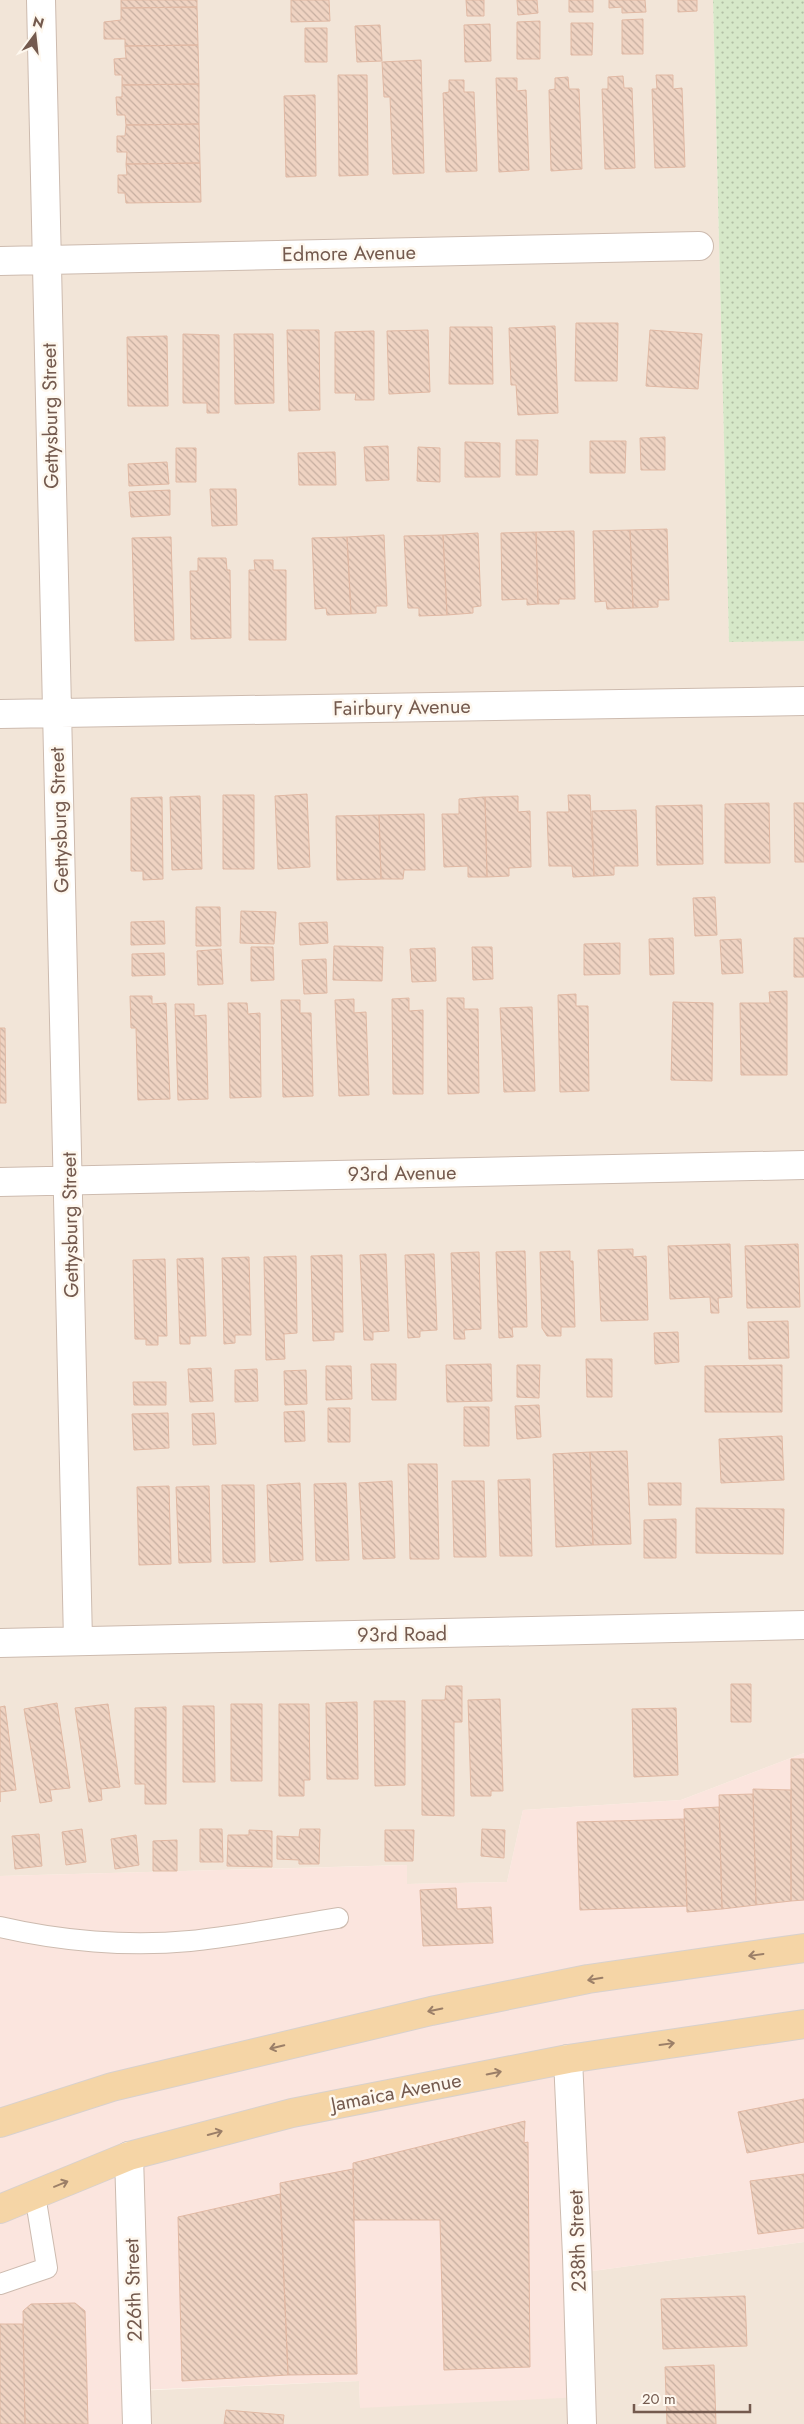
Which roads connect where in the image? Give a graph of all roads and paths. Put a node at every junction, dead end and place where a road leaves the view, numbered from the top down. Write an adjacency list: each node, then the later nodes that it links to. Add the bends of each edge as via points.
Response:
1 (41, 0): 3 (street, Gettysburg Street)
2 (699, 246): 3 (street, Edmore Avenue)
3 (47, 260): 4 (street, Edmore Avenue); 6 (street, Gettysburg Street)
4 (0, 261)
5 (804, 701): 6 (street, Fairbury Avenue)
6 (56, 712): 7 (street, Fairbury Avenue); 9 (street, Gettysburg Street)
7 (0, 714)
8 (804, 1165): 9 (street, 93rd Avenue)
9 (68, 1180): 10 (street, 93rd Avenue); 12 (street, Gettysburg Street)
10 (0, 1182)
11 (804, 1626): 12 (street, 93rd Road)
12 (78, 1641): 13 (street, 93rd Road)
13 (0, 1643)
14 (338, 1918): 15 (lane, via 189,1941 133,1943 64,1938)
15 (0, 1927)
16 (804, 1948): 19 (main road, one-way to 19, via 588,1979 431,2011 112,2087)
17 (804, 2024): 18 (main road, Jamaica Avenue, one-way to 17)
18 (568, 2059): 20 (main road, Jamaica Avenue, one-way to 18, via 292,2113); 25 (street, 238th Street)
19 (0, 2123)
20 (129, 2156): 21 (main road, Jamaica Avenue, one-way to 20); 24 (street, 226th Street)
21 (35, 2195): 22 (main road, Jamaica Avenue); 23 (lane, via 47,2268)
22 (0, 2209)
23 (0, 2284)
24 (137, 2424)
25 (582, 2424)

